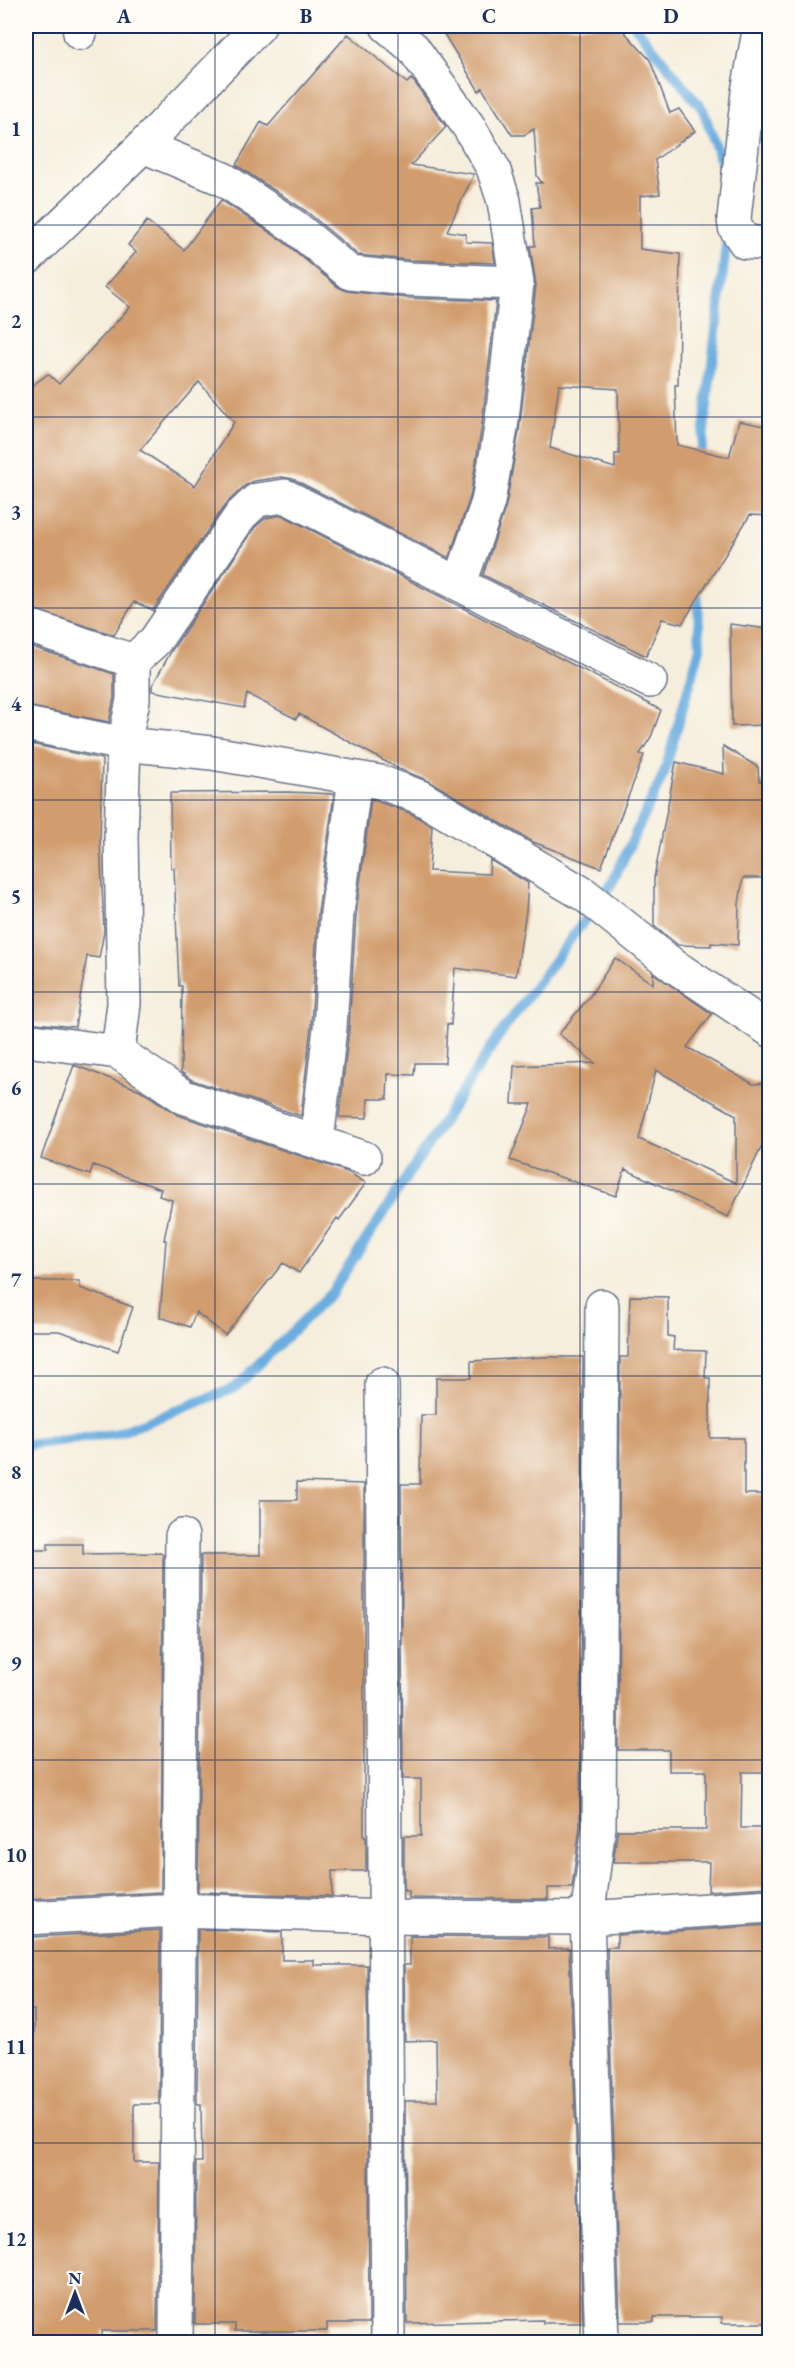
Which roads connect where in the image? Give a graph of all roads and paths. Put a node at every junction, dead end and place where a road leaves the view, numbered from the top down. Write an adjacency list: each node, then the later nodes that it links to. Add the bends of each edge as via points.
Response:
1 (258, 26): 4 (street)
2 (387, 26): 7 (street, via 413,48 494,168 504,201)
3 (760, 26): 5 (street, via 748,92 735,227 746,242)
4 (143, 146): 6 (street); 7 (street, via 223,179 295,227 350,273)
5 (770, 244)
6 (26, 259)
7 (517, 282): 8 (street, via 501,428 488,502)
8 (460, 583): 10 (street, via 285,496 257,500 241,515 155,640); 11 (street)
9 (26, 626): 10 (street)
10 (133, 661): 13 (street, via 133,700)
11 (650, 681)
12 (26, 724): 13 (street)
13 (124, 744): 14 (street, via 212,753); 17 (street, via 124,1004)
14 (355, 778): 15 (street, via 399,789 445,810 597,904 674,966); 18 (street, via 337,913 330,1028)
15 (770, 1030)
16 (26, 1040): 17 (street)
17 (118, 1052): 18 (street, via 184,1097)
18 (317, 1141): 19 (street)
19 (364, 1158)
20 (602, 1306): 27 (street, via 599,1827)
21 (382, 1384): 25 (street)
22 (182, 1536): 24 (street)
23 (770, 1906): 27 (street)
24 (178, 1910): 25 (street); 26 (street); 28 (street)
25 (386, 1917): 27 (street); 29 (street)
26 (26, 1918)
27 (587, 1918): 30 (street)
28 (176, 2343)
29 (388, 2343)
30 (602, 2343)

